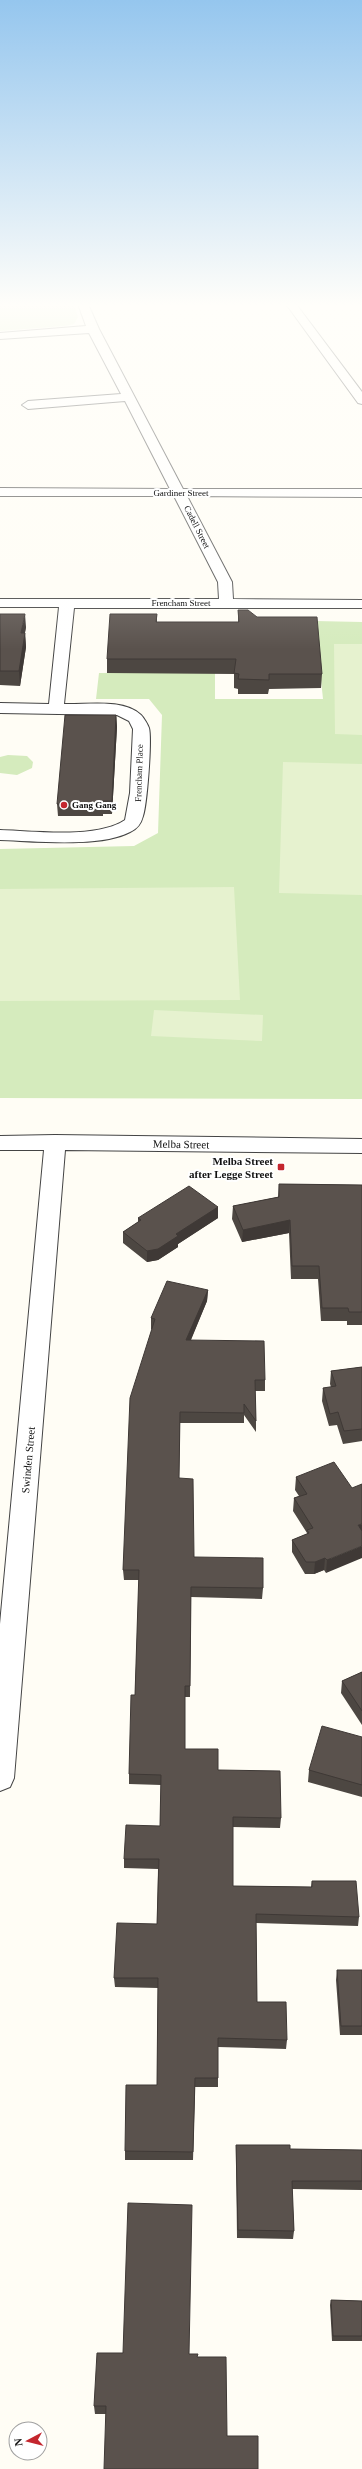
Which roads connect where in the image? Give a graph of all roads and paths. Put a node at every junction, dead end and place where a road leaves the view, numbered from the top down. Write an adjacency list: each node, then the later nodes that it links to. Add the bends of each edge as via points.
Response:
1 (140, 419): 3 (street, Cadell Street)
2 (0, 492): 3 (street, Gardiner Street)
3 (178, 492): 4 (street, Gardiner Street); 7 (street, Cadell Street, via 225,582)
4 (362, 493)
5 (0, 603): 6 (street, Frencham Street)
6 (67, 603): 7 (street, Frencham Street); 10 (street)
7 (226, 603): 8 (street, Frencham Street)
8 (362, 604)
9 (0, 708): 10 (street, Frencham Place)
10 (56, 709): 11 (street, Frencham Place, via 120,710 135,718 141,729 137,808 132,823 121,831 105,834)
11 (0, 835)
12 (0, 1142): 13 (street, Melba Street)
13 (55, 1142): 14 (street, Melba Street); 15 (street, Swinden Street)
14 (362, 1146)
15 (0, 1778)

